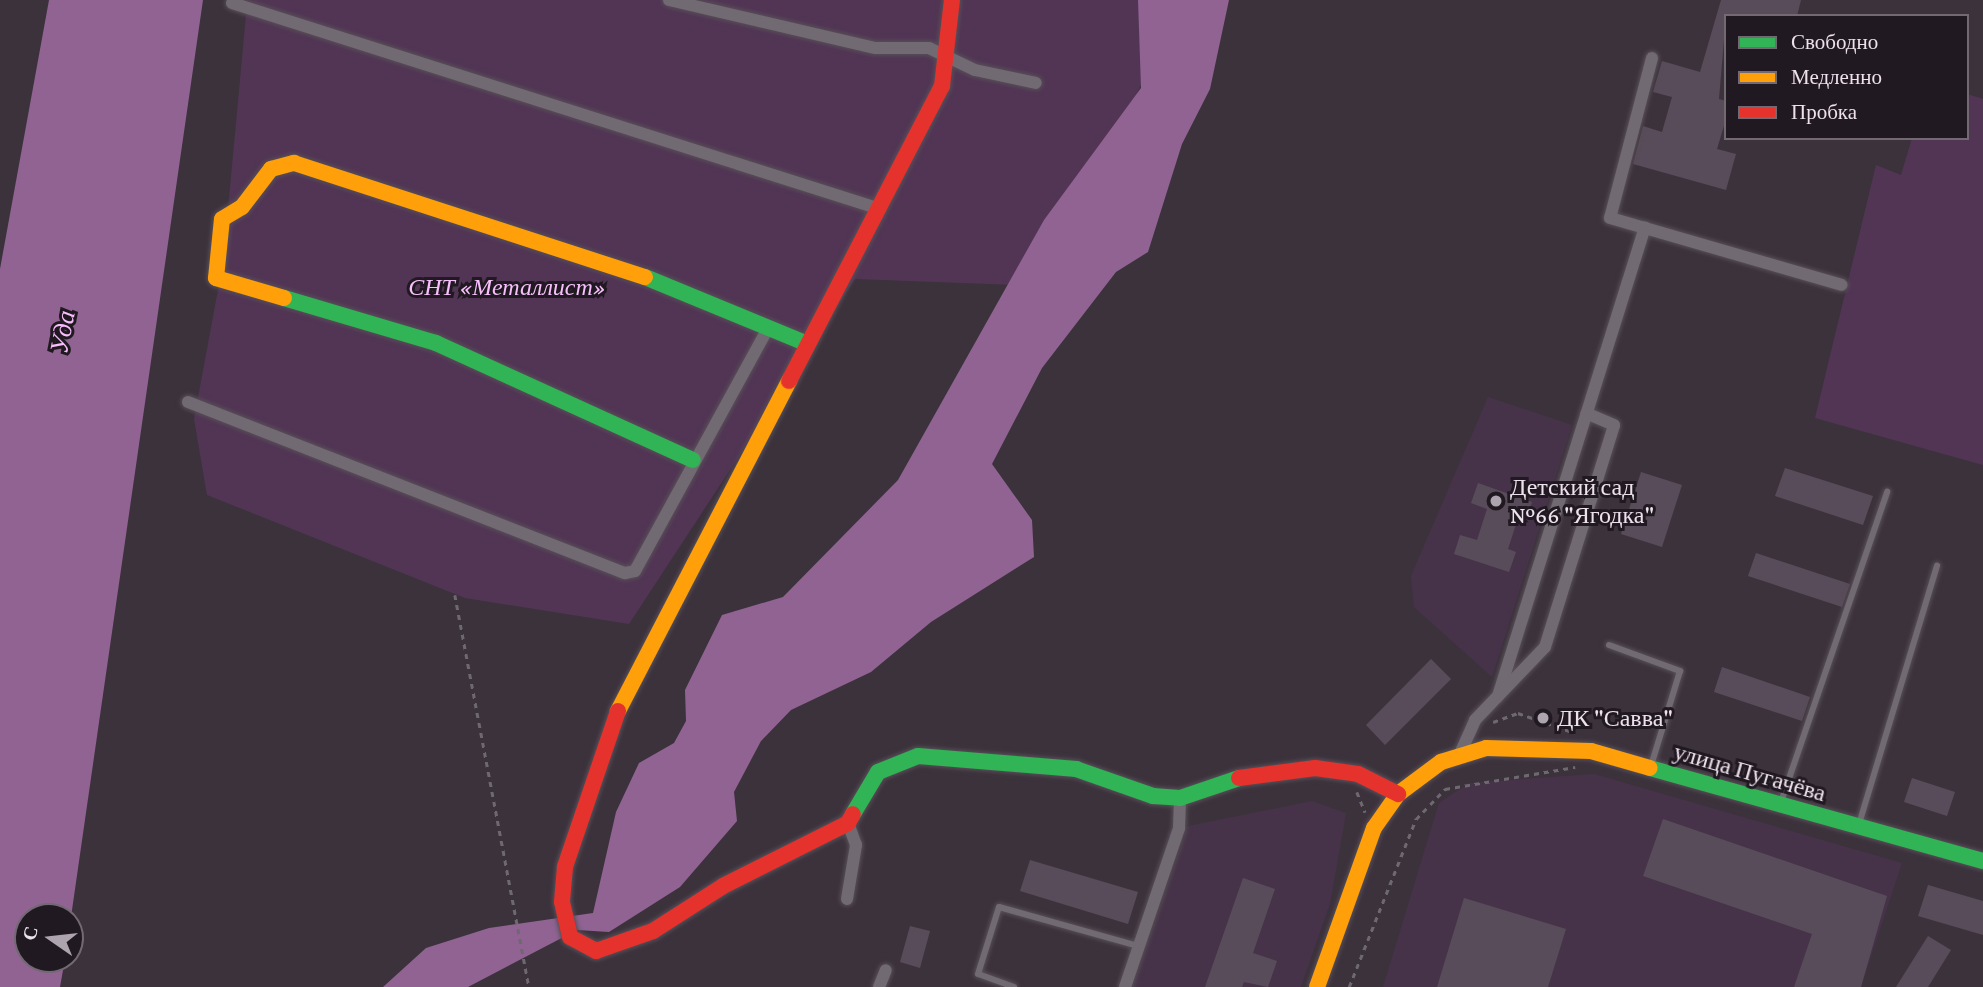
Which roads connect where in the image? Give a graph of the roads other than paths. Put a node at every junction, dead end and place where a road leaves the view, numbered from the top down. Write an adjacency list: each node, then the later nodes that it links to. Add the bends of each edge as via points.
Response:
1 (668, 0): 5 (street, via 876,48 929,48)
2 (952, 0): 5 (street)
3 (232, 4): 7 (street)
4 (1652, 58): 8 (street, via 1610,218)
5 (948, 60): 6 (street); 7 (street, via 942,86)
6 (1036, 83)
7 (880, 209): 11 (street)
8 (1645, 228): 9 (street); 13 (street)
9 (1842, 285)
10 (769, 326): 11 (street); 14 (street, via 733,401); 14 (street, via 592,256 294,163 271,169 242,206 222,219 216,278 436,343)
11 (805, 342): 24 (street, via 604,739 577,813 562,902 570,937 596,951 653,931 723,886)
12 (188, 402): 14 (street, via 625,573 635,571)
13 (1586, 413): 18 (street); 18 (street, via 1614,425 1606,451 1545,647)
14 (693, 460)
15 (1887, 492): 23 (lane)
16 (1937, 565): 25 (lane)
17 (1609, 645): 20 (lane, via 1680,671)
18 (1498, 696): 19 (street, via 1470,731)
19 (1460, 754): 20 (street, улица Пугачёва, via 1517,744 1576,749); 21 (street)
20 (1650, 768): 23 (street, улица Пугачёва)
21 (1398, 794): 22 (street, via 1348,773 1269,772); 33 (street, via 1374,828)
22 (1180, 797): 24 (street, via 1153,796 1076,769 918,756 878,772); 28 (street, via 1179,828)
23 (1780, 804): 25 (street, улица Пугачёва)
24 (848, 823): 27 (street, via 856,845)
25 (1858, 826): 26 (street, улица Пугачёва)
26 (1983, 862)
27 (847, 899)
28 (1138, 946): 31 (lane, via 999,907 978,974); 32 (street)
29 (886, 970): 30 (street)
30 (879, 987)
31 (1014, 987)
32 (1125, 987)
33 (1317, 987)

